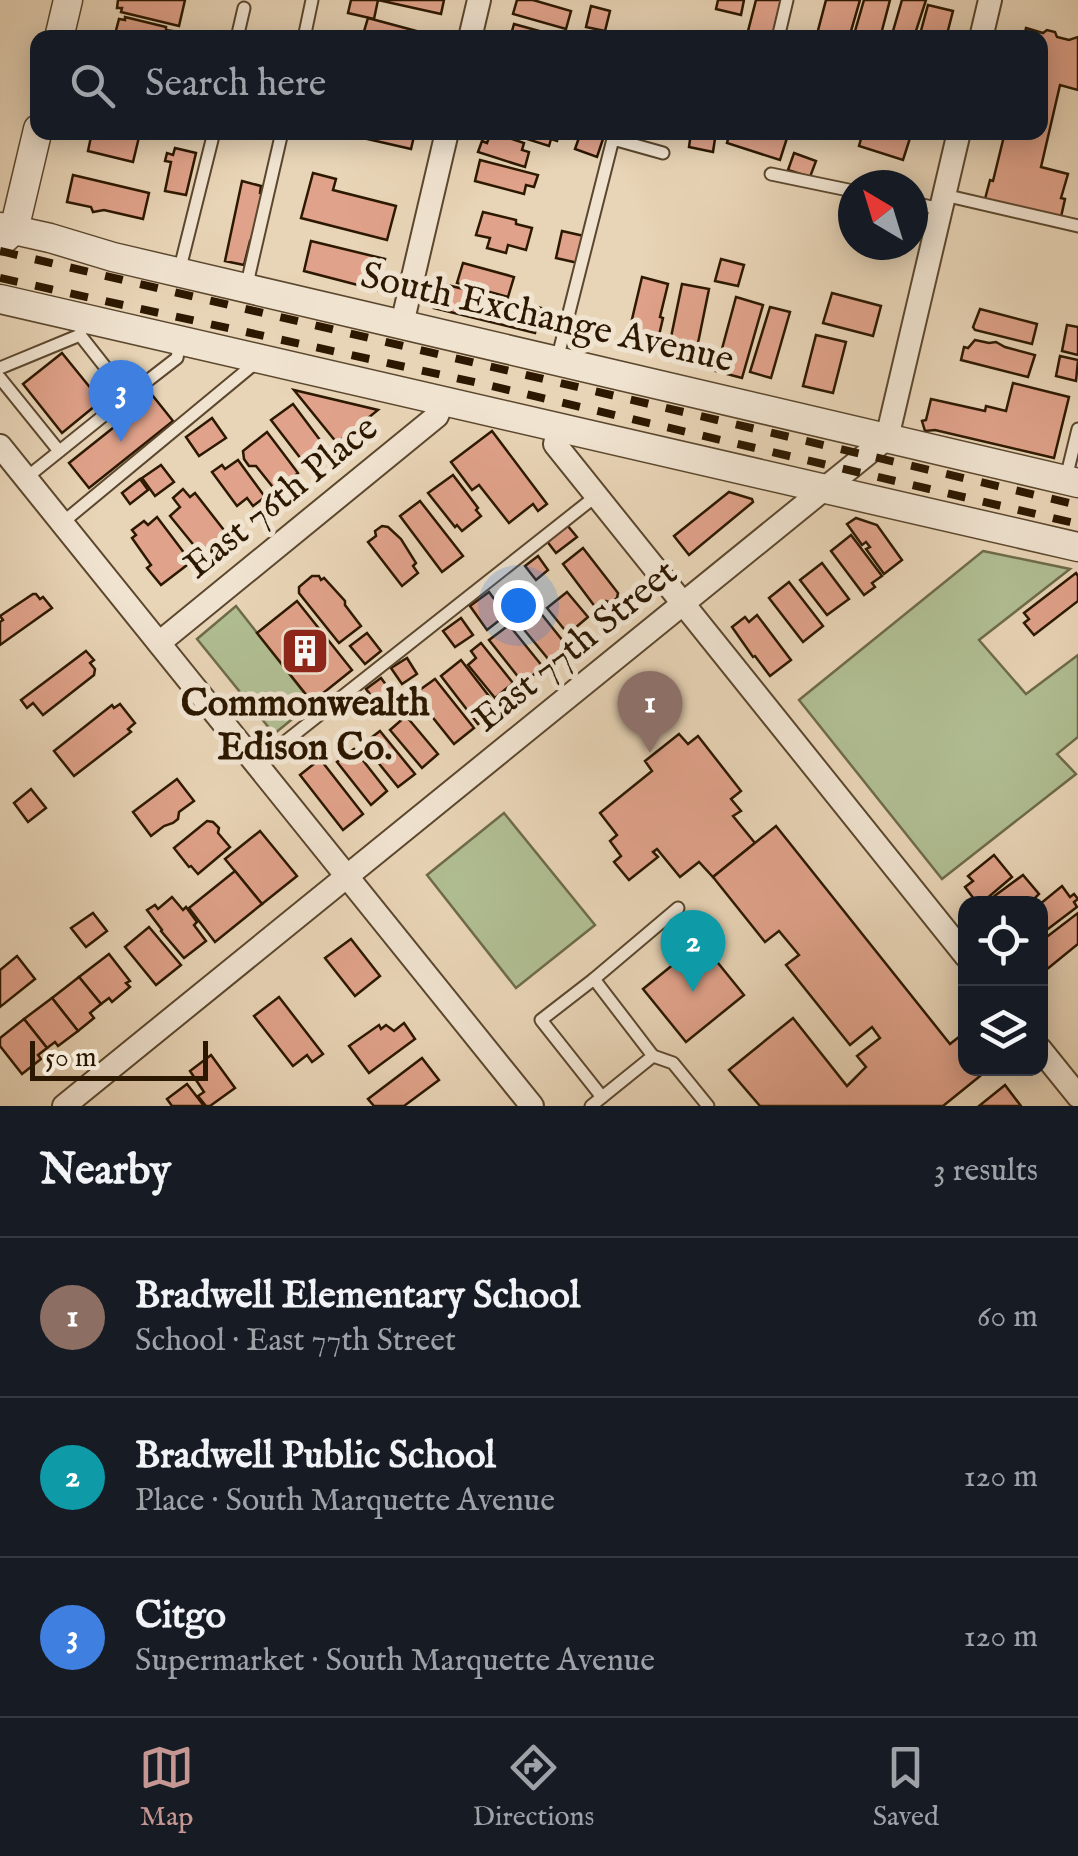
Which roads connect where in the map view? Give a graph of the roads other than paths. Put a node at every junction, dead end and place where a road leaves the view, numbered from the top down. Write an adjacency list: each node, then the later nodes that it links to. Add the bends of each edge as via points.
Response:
1 (68, 0): 7 (street)
2 (312, 0): 9 (lane)
3 (479, 0): 10 (street)
4 (787, 0): 11 (lane)
5 (990, 0): 12 (street)
6 (244, 8): 8 (lane)
7 (61, 30)
8 (239, 30)
9 (306, 30)
10 (472, 30)
11 (780, 30)
12 (983, 30)
13 (34, 140): 26 (street)
14 (212, 140): 27 (lane)
15 (280, 140): 28 (lane)
16 (446, 140): 30 (street)
17 (613, 140): 34 (lane)
18 (617, 140): 20 (lane)
19 (955, 140): 23 (street)
20 (663, 153)
21 (770, 174): 22 (lane)
22 (838, 188)
23 (943, 202): 24 (lane); 25 (lane); 41 (street)
24 (928, 203)
25 (1078, 226)
26 (4, 234): 27 (street, South Exchange Avenue)
27 (180, 272): 28 (street, South Exchange Avenue)
28 (246, 288): 30 (street, South Exchange Avenue)
29 (0, 299): 31 (street)
30 (402, 324): 34 (street, South Exchange Avenue)
31 (82, 326): 32 (street); 35 (lane); 37 (lane)
32 (181, 341): 33 (street); 37 (lane, via 176,358)
33 (260, 359): 38 (street); 48 (lane)
34 (557, 360): 41 (street, South Exchange Avenue)
35 (0, 368)
36 (0, 378): 43 (lane)
37 (128, 396): 43 (lane)
38 (443, 401): 39 (street); 51 (street, East 76th Place, via 437,416)
39 (559, 427): 46 (street); 47 (street, via 555,444)
40 (1078, 429): 45 (lane)
41 (887, 438): 45 (street, South Exchange Avenue); 46 (street, East 77th Street)
42 (0, 446): 44 (street)
43 (59, 450): 44 (lane)
44 (26, 478): 48 (street)
45 (1072, 481)
46 (826, 489): 49 (street); 50 (street, East 77th Street)
47 (596, 496): 50 (street); 52 (lane)
48 (62, 523): 51 (street)
49 (1078, 548)
50 (684, 605): 53 (street, East 77th Street); 55 (street)
51 (159, 643): 52 (street)
52 (257, 764): 53 (street)
53 (347, 876): 61 (street, East 77th Street); 62 (street)
54 (678, 908): 56 (lane)
55 (958, 946)
56 (594, 979): 57 (lane); 60 (lane, via 541,1020)
57 (653, 1056): 60 (lane); 64 (lane, via 673,1064)
58 (1048, 1059): 59 (street)
59 (1078, 1096)
60 (602, 1097): 63 (lane)
61 (64, 1106)
62 (532, 1106)
63 (591, 1106)
64 (708, 1106)

